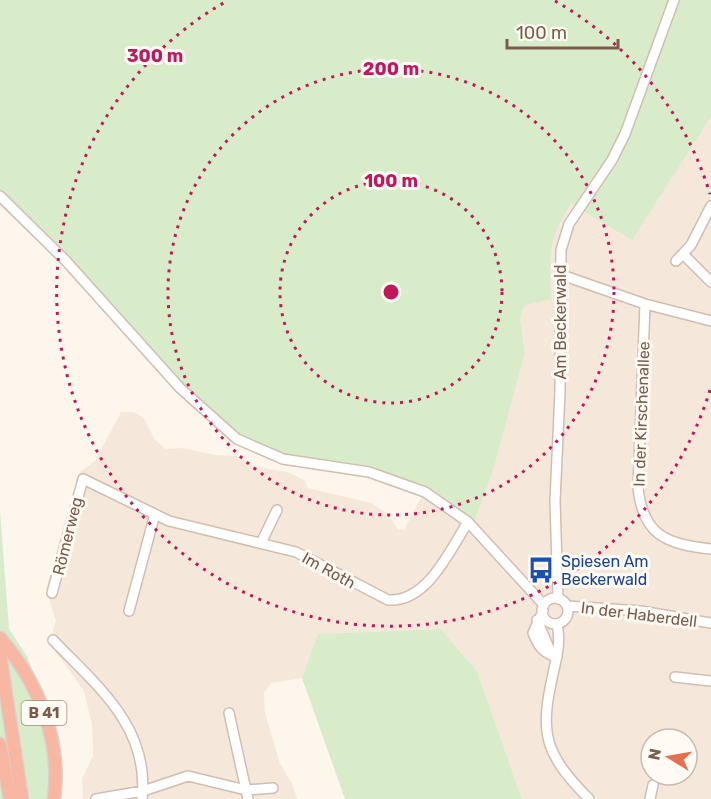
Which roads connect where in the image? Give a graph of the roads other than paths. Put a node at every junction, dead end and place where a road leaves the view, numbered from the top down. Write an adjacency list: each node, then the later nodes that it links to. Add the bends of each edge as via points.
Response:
1 (674, 0): 4 (street, Am Beckerwald, via 625,134 569,224)
2 (0, 196): 11 (street, via 66,261 180,388 237,439 283,459 369,472 425,492)
3 (711, 206): 5 (street, via 680,258)
4 (559, 274): 6 (street); 15 (street, Am Beckerwald, via 561,379 555,501)
5 (711, 282)
6 (645, 304): 7 (street); 13 (street, In der Kirschenallee, via 640,505 647,523 669,541)
7 (711, 321)
8 (83, 479): 10 (street, Im Roth); 14 (street, Römerweg)
9 (277, 510): 12 (street)
10 (155, 514): 12 (street, Im Roth); 18 (street)
11 (468, 522): 12 (street, Im Roth, via 430,580 396,601 378,597 296,552); 17 (street)
12 (261, 543)
13 (711, 549)
14 (52, 593)
15 (558, 599): 16 (street); 17 (street, via 550,600)
16 (567, 606): 19 (street, In der Haberdell, via 641,611); 20 (street, via 566,617)
17 (543, 608): 20 (street, via 547,621); 24 (street, via 534,633 545,653)
18 (129, 612)
19 (711, 623)
20 (557, 624): 24 (street, via 561,640)
21 (0, 638): 36 (highway, B 41, via 21,664 43,708 55,768)
22 (53, 640): 32 (street, via 119,710 142,768)
23 (0, 655): 27 (highway)
24 (554, 656): 38 (street, via 546,705 548,738 553,756)
25 (675, 677): 26 (street)
26 (711, 681)
27 (8, 710): 34 (highway); 35 (highway)
28 (229, 713): 31 (street)
29 (0, 744): 33 (highway)
30 (273, 788): 31 (street)
31 (247, 794): 32 (street, via 188,776)
32 (142, 795): 37 (street)
33 (10, 799)
34 (22, 799)
35 (31, 799)
36 (54, 799)
37 (96, 799)
38 (589, 799)

